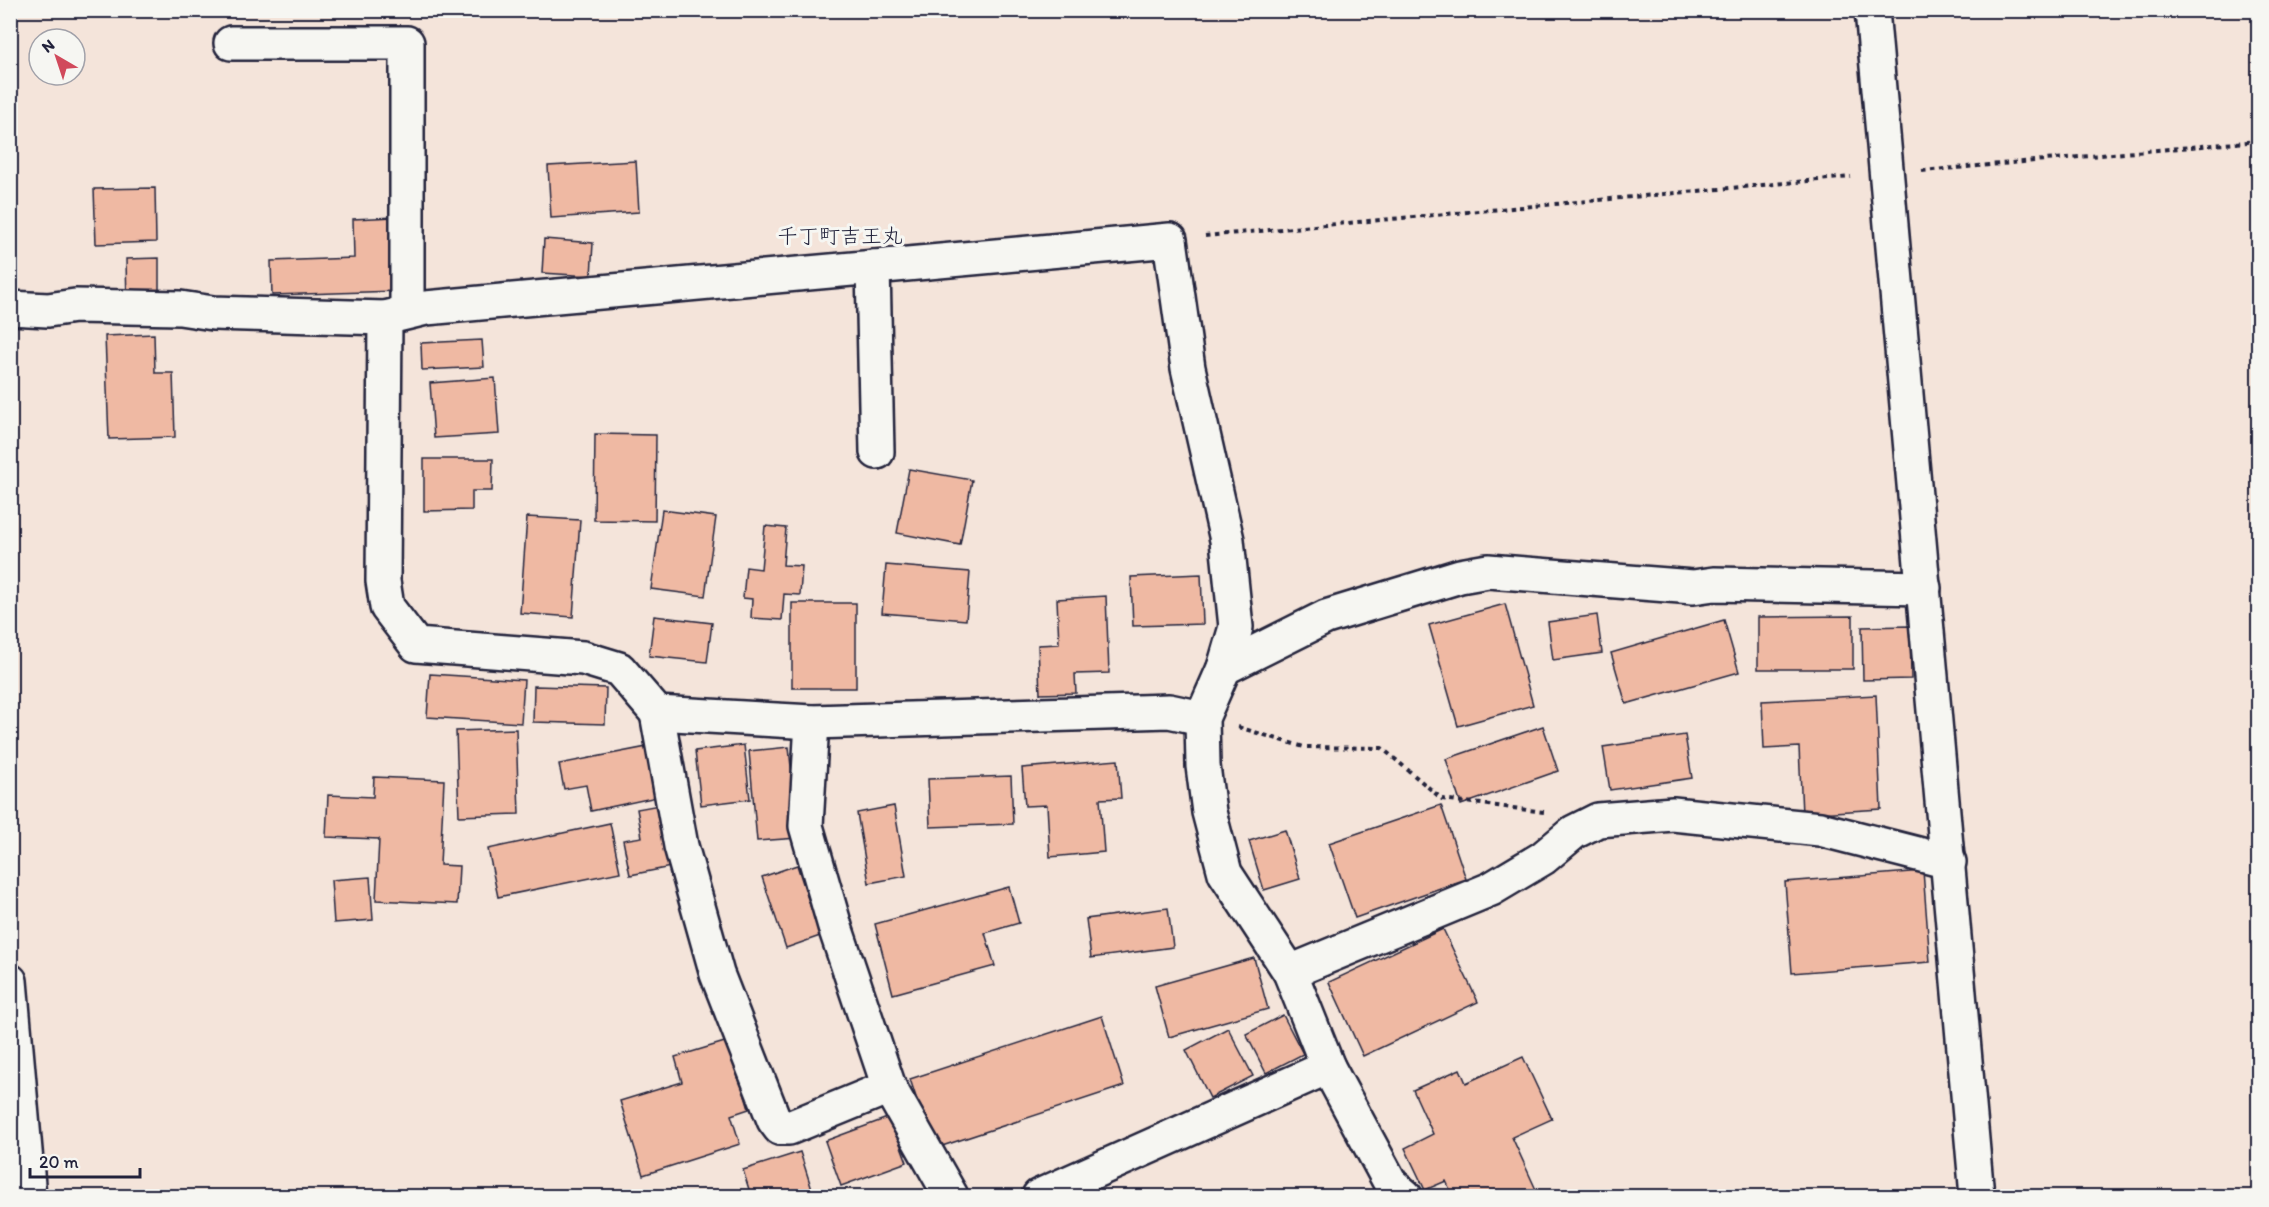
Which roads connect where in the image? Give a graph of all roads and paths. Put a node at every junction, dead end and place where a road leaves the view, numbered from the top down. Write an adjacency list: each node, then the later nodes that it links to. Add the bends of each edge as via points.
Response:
1 (1872, 10): 4 (street)
2 (231, 43): 8 (street, via 407,43)
3 (2259, 141): 4 (path)
4 (1886, 174): 5 (path); 10 (street)
5 (1170, 240): 6 (street); 11 (street, via 1188,368 1227,540 1236,627)
6 (873, 267): 8 (street); 9 (street)
7 (10, 308): 8 (street, via 48,310 75,306 180,308 213,313)
8 (396, 314): 12 (street, via 383,581 387,607 416,645 583,658 619,669)
9 (877, 452)
10 (1924, 588): 11 (street, via 1693,586 1488,571 1326,617); 16 (street)
11 (1224, 668): 13 (street)
12 (657, 713): 14 (street); 20 (street, via 681,846 717,974 774,1120 780,1128 789,1128)
13 (1202, 718): 14 (street, via 1169,711); 15 (path, via 1304,747 1382,748 1442,799); 17 (street, via 1209,812 1225,873)
14 (812, 722): 20 (street, via 806,826)
15 (1598, 820): 16 (street, via 1673,814 1820,829); 17 (street, via 1491,889)
16 (1949, 862): 25 (street)
17 (1290, 972): 19 (street)
18 (10, 981): 21 (street)
19 (1328, 1067): 23 (street); 24 (street, via 1391,1184)
20 (889, 1088): 22 (street)
21 (29, 1197)
22 (951, 1197)
23 (1039, 1197)
24 (1405, 1197)
25 (1977, 1197)

